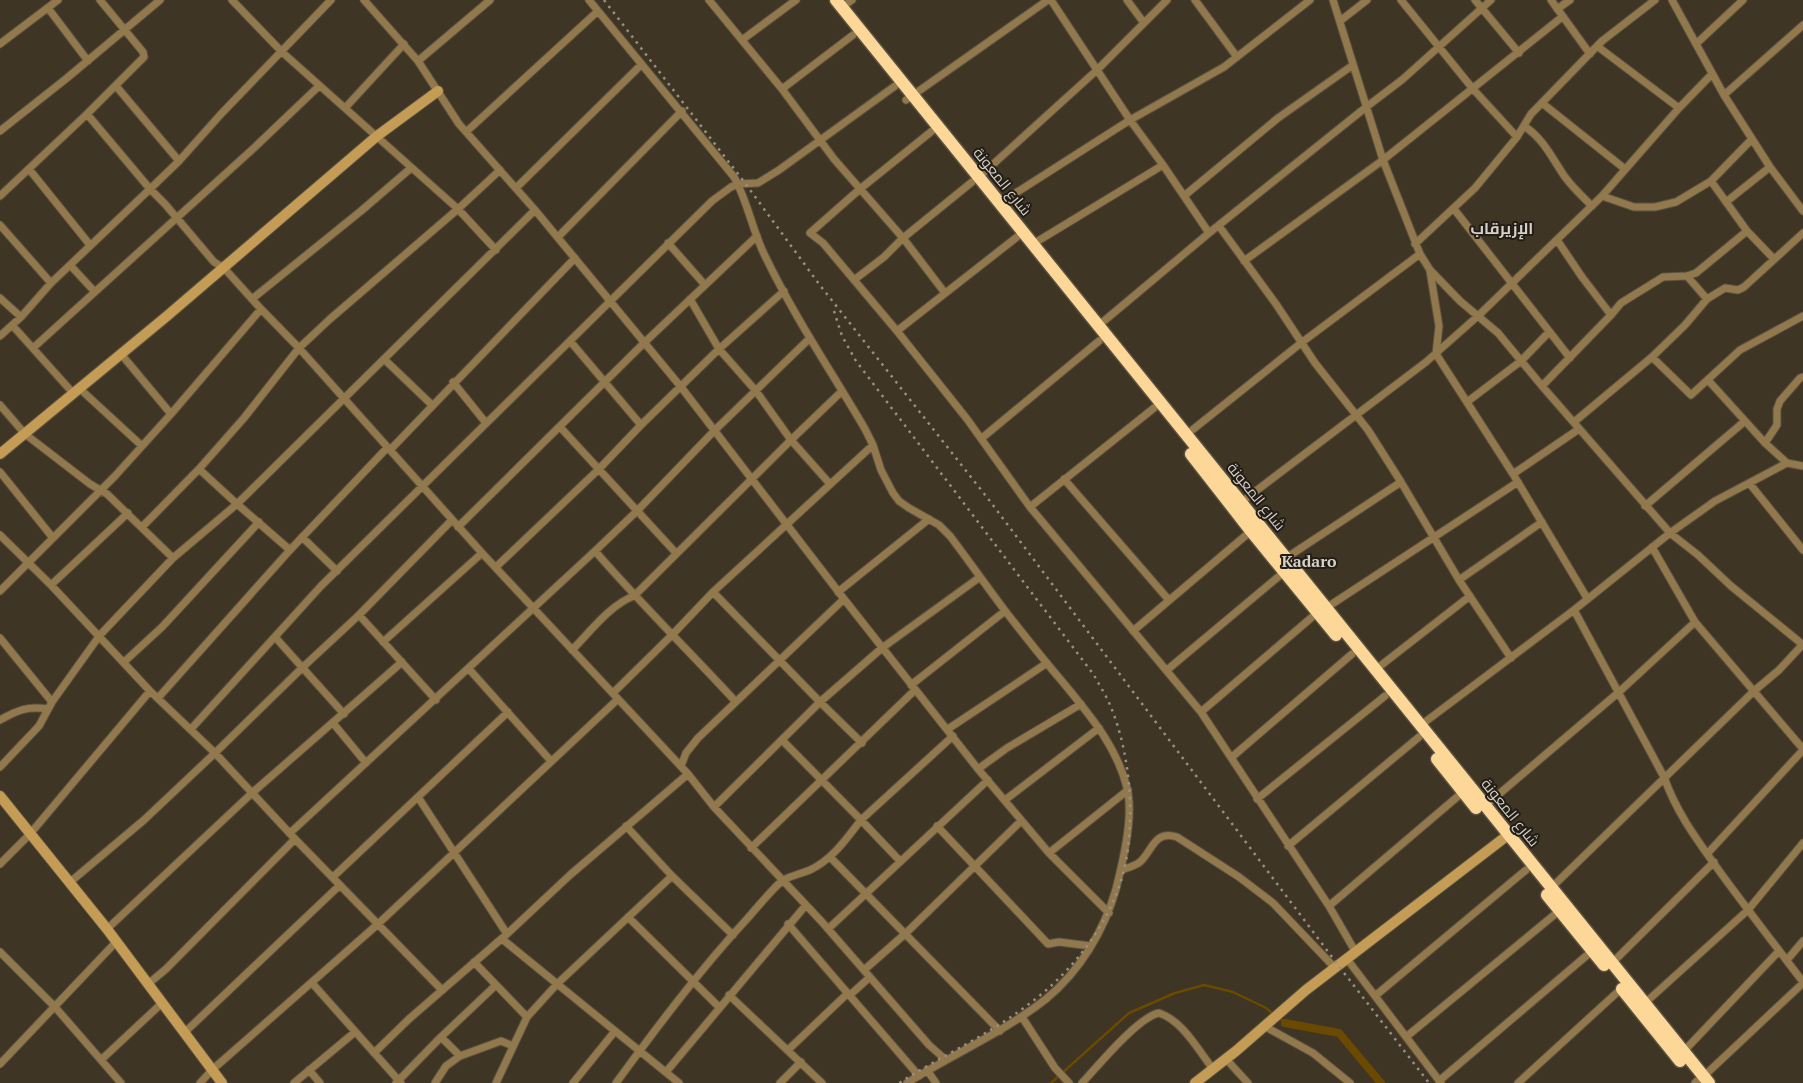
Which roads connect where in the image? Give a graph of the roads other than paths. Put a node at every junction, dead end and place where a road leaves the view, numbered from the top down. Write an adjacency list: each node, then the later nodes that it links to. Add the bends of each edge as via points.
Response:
1 (58, 0): 28 (street)
2 (100, 0): 36 (street)
3 (160, 0): 36 (street)
4 (232, 0): 44 (street)
5 (331, 0): 44 (street)
6 (364, 0): 40 (street)
7 (490, 0): 48 (street)
8 (589, 0): 31 (street)
9 (709, 0): 38 (street)
10 (796, 0): 38 (street)
11 (825, 0): 37 (highway, شارع المعونة)
12 (1049, 0): 52 (street); 61 (street)
13 (1127, 0): 34 (street)
14 (1167, 0): 34 (street)
15 (1195, 0): 47 (street)
16 (1333, 0): 33 (street)
17 (1367, 0): 33 (street)
18 (1401, 0): 42 (street)
19 (1475, 0): 29 (street)
20 (1491, 0): 29 (street)
21 (1550, 0): 30 (street)
22 (1570, 0): 30 (street)
23 (1655, 0): 43 (street)
24 (1672, 0): 41 (street)
25 (1743, 0): 41 (street)
26 (1306, 1): 47 (street)
27 (843, 2): 61 (highway, شارع المعونة)
28 (48, 8): 39 (street); 49 (street)
29 (1481, 8): 42 (street); 45 (street)
30 (1557, 9): 32 (street)
31 (598, 11): 50 (street); 72 (street)
32 (1562, 17): 45 (street); 46 (street)
33 (1340, 21): 51 (street)
34 (1144, 22): 52 (street)
35 (1803, 25): 60 (street)
36 (124, 30): 49 (street); 54 (street, via 144,57)
37 (853, 35): 56 (highway, شارع المعونة); 57 (street)
38 (742, 40): 57 (street)
39 (0, 44)
40 (404, 44): 48 (street); 63 (street)
41 (1696, 44): 53 (street)
42 (1438, 46): 58 (street); 64 (street)
43 (1597, 46): 46 (street); 65 (street)
44 (282, 52): 55 (street); 78 (street)
45 (1519, 53): 58 (street)
46 (1590, 54): 62 (street)
47 (1237, 57): 68 (street, via 1207,78)
48 (418, 60): 59 (street)
49 (88, 61): 70 (street)
50 (641, 65): 66 (street); 88 (street)
51 (1353, 65): 64 (street); 92 (street, via 1278,118)
52 (1097, 70): 68 (street); 85 (street)
53 (1712, 74): 60 (street); 65 (street)
54 (116, 86): 67 (street); 78 (street)
55 (319, 86): 63 (street); 101 (street)
56 (895, 86): 61 (highway, شارع المعونة); 76 (street)
57 (782, 89): 76 (street)
58 (1473, 89): 74 (street); 77 (street)
59 (438, 91): 72 (street); 73 (street)
60 (1724, 95): 75 (street)
61 (909, 98): 71 (highway, شارع المعونة); 85 (highway, شارع المعونة)
62 (1542, 103): 69 (street); 83 (street)
63 (345, 108): 73 (street)
64 (1365, 108): 77 (street); 103 (street)
65 (1679, 108): 83 (street)
66 (682, 112): 87 (street); 108 (street)
67 (87, 114): 82 (street); 89 (street)
68 (1130, 120): 79 (street); 95 (street)
69 (1524, 126): 74 (street); 96 (street, via 1545,144 1570,184)
70 (0, 131)
71 (932, 131): 85 (highway, شارع المعونة); 90 (street)
72 (466, 132): 84 (street)
73 (377, 136): 81 (street); 122 (street)
74 (1517, 136): 98 (street)
75 (1752, 139): 80 (street); 86 (street)
76 (820, 141): 87 (street, via 758,183); 90 (street)
77 (1383, 160): 114 (street); 120 (street)
78 (179, 161): 89 (street)
79 (1164, 165): 92 (street); 113 (street)
80 (1770, 167): 94 (street); 100 (street)
81 (411, 168): 97 (street); 135 (street)
82 (29, 169): 91 (street); 115 (street)
83 (1625, 169): 93 (street)
84 (500, 170): 88 (street); 97 (street)
85 (975, 179): 95 (highway, شارع المعونة); 109 (highway, شارع المعونة); 110 (street)
86 (1711, 181): 93 (street, via 1676,202 1654,207 1634,207); 94 (street)
87 (738, 184): 107 (street); 112 (street, via 712,201)
88 (516, 188): 99 (street)
89 (150, 189): 101 (street); 115 (street)
90 (860, 189): 110 (street); 125 (street, via 810,234 823,243)
91 (0, 196)
92 (1184, 196): 105 (street)
93 (1602, 196): 96 (street)
94 (1726, 202): 104 (street)
95 (1000, 203): 113 (highway, شارع المعونة)
96 (1592, 206): 111 (street)
97 (458, 209): 116 (street); 153 (street)
98 (1454, 209): 114 (street); 127 (street)
99 (535, 210): 108 (street); 116 (street)
100 (1803, 211)
101 (177, 218): 122 (street, via 214,262); 129 (street)
102 (0, 226): 126 (street)
103 (1219, 226): 105 (street); 120 (street)
104 (1747, 231): 119 (street); 124 (street, via 1696,273)
105 (1210, 232): 143 (street)
106 (1803, 233): 119 (street)
107 (756, 236): 128 (street); 130 (street)
108 (558, 237): 118 (street)
109 (1017, 237): 131 (street); 149 (highway, شارع المعونة)
110 (903, 238): 125 (street); 131 (street)
111 (1558, 240): 127 (street); 138 (street)
112 (668, 243): 128 (street); 136 (street)
113 (1032, 244): 143 (highway, شارع المعونة)
114 (1415, 244): 117 (street)
115 (90, 245): 121 (street)
116 (496, 250): 159 (street)
117 (1420, 254): 123 (street); 151 (street)
118 (575, 258): 136 (street); 163 (street)
119 (1774, 258): 134 (street, via 1744,287 1738,290 1725,288)
120 (1244, 261): 151 (street)
121 (70, 266): 126 (street); 129 (street)
122 (224, 268): 135 (street); 155 (street)
123 (1430, 270): 139 (street, via 1454,296); 156 (street, via 1439,326)
124 (1687, 276): 134 (street); 138 (street, via 1663,277 1621,303)
125 (854, 280): 144 (street)
126 (51, 282): 141 (street)
127 (1512, 283): 139 (street); 145 (street)
128 (705, 285): 133 (street)
129 (94, 291): 152 (street)
130 (784, 291): 147 (street); 154 (street)
131 (945, 293): 144 (street)
132 (0, 298): 141 (street)
133 (690, 299): 150 (street); 154 (street)
134 (1707, 299): 157 (street)
135 (252, 300): 137 (street)
136 (610, 300): 148 (street); 150 (street)
137 (261, 309): 153 (street); 175 (street)
138 (1612, 315): 158 (street)
139 (1479, 316): 156 (street); 160 (street)
140 (1803, 316): 162 (street, via 1740,350)
141 (21, 317): 142 (street)
142 (12, 325): 146 (street); 152 (street)
143 (1098, 326): 185 (highway, شارع المعونة)
144 (897, 331): 186 (street)
145 (1549, 332): 158 (street); 160 (street)
146 (0, 336)
147 (810, 338): 168 (street); 169 (street)
148 (570, 341): 164 (street); 179 (street)
149 (1099, 341): 174 (highway, شارع المعونة); 186 (street)
150 (645, 342): 164 (street); 166 (street)
151 (1301, 343): 176 (street); 185 (street)
152 (33, 348): 167 (street)
153 (299, 348): 170 (street); 195 (street)
154 (719, 349): 166 (street); 168 (street)
155 (121, 354): 167 (street); 175 (street)
156 (1436, 354): 171 (street); 176 (street)
157 (1652, 357): 162 (street, via 1691,395); 178 (street)
158 (1570, 358): 165 (street)
159 (384, 359): 170 (street); 173 (street)
160 (1521, 361): 165 (street); 171 (street)
161 (1803, 377): 188 (street, via 1780,402 1777,425)
162 (1708, 380): 177 (street)
163 (453, 382): 173 (street); 179 (street)
164 (605, 383): 180 (street); 181 (street)
165 (1542, 386): 178 (street)
166 (681, 387): 180 (street); 183 (street)
167 (76, 391): 184 (street); 190 (street)
168 (756, 391): 183 (street); 187 (street)
169 (842, 392): 187 (street); 189 (street)
170 (344, 398): 191 (street); 207 (street)
171 (1467, 402): 198 (street)
172 (0, 405): 184 (street)
173 (432, 405): 191 (street)
174 (1154, 408): 200 (street); 208 (highway, شارع المعونة)
175 (171, 414): 190 (street)
176 (1355, 414): 201 (street); 208 (street)
177 (1745, 421): 188 (street); 209 (street)
178 (1574, 422): 182 (street)
179 (486, 423): 205 (street)
180 (641, 425): 196 (street)
181 (560, 427): 196 (street); 219 (street)
182 (1579, 429): 198 (street); 209 (street)
183 (714, 431): 199 (street); 211 (street)
184 (25, 434): 192 (street); 206 (street)
185 (1186, 435): 208 (highway, شارع المعونة)
186 (982, 438): 210 (street)
187 (790, 440): 199 (street); 203 (street)
188 (1765, 443): 193 (street)
189 (873, 445): 203 (street); 213 (street, via 893,494)
190 (142, 446): 206 (street)
191 (389, 449): 205 (street); 224 (street)
192 (0, 454)
193 (1787, 463): 194 (street); 204 (street)
194 (1803, 466)
195 (199, 469): 207 (street); 218 (street)
196 (598, 469): 211 (street); 235 (street)
197 (0, 472): 225 (street)
198 (1513, 474): 202 (street)
199 (752, 479): 217 (street); 231 (street)
200 (1064, 479): 210 (street); 248 (street)
201 (1401, 482): 223 (street); 233 (street)
202 (1518, 482): 216 (street); 223 (street)
203 (830, 484): 217 (street)
204 (1750, 484): 221 (street, via 1715,501); 228 (street)
205 (422, 486): 214 (street); 236 (street)
206 (101, 491): 212 (street); 225 (street)
207 (237, 504): 215 (street); 232 (street)
208 (1237, 505): 220 (highway, شارع المعونة); 233 (highway, شارع المعونة)
209 (1646, 506): 221 (street)
210 (1030, 507): 256 (street)
211 (637, 511): 229 (street); 231 (street)
212 (128, 514): 218 (street); 240 (street)
213 (929, 519): 238 (street, via 950,536); 243 (street)
214 (452, 520): 219 (street); 253 (street)
215 (259, 522): 227 (street); 268 (street, via 162,627)
216 (1542, 522): 239 (street); 246 (street)
217 (786, 523): 242 (street); 243 (street)
218 (142, 527): 232 (street)
219 (458, 527): 230 (street)
220 (1251, 531): 237 (highway, شارع المعونة); 248 (street)
221 (1670, 533): 226 (street); 262 (street)
222 (0, 535): 234 (street)
223 (1434, 536): 239 (street); 250 (street)
224 (302, 537): 227 (street); 236 (street)
225 (53, 538): 234 (street)
226 (1652, 547): 246 (street); 254 (street)
227 (290, 550): 281 (street)
228 (1803, 550)
229 (595, 551): 244 (street); 249 (street)
230 (482, 553): 235 (street); 261 (street)
231 (676, 553): 244 (street)
232 (173, 558): 257 (street)
233 (1286, 558): 250 (highway, شارع المعونة)
234 (28, 563): 240 (street); 241 (street)
235 (496, 567): 249 (street)
236 (337, 571): 259 (street)
237 (1284, 572): 250 (highway, شارع المعونة); 273 (street)
238 (980, 577): 252 (street); 263 (street)
239 (1459, 580): 245 (street)
240 (52, 584): 257 (street)
241 (0, 591)
242 (713, 592): 258 (street); 267 (street)
243 (838, 592): 247 (street)
244 (634, 596): 258 (street); 264 (street, via 605,616)
245 (1470, 596): 266 (street); 274 (street)
246 (1587, 598): 251 (street)
247 (844, 599): 263 (street); 267 (street)
248 (1168, 599): 256 (street)
249 (533, 607): 264 (street); 272 (street)
250 (1322, 610): 255 (highway, شارع المعونة); 288 (street)
251 (1574, 610): 266 (street); 278 (street)
252 (1005, 611): 270 (street); 275 (street)
253 (359, 615): 261 (street); 271 (street)
254 (1696, 622): 277 (street); 278 (street)
255 (1335, 627): 265 (highway, شارع المعونة); 274 (highway, شارع المعونة)
256 (1133, 631): 273 (street)
257 (100, 634): 268 (street); 286 (street)
258 (673, 634): 279 (street); 283 (street)
259 (275, 637): 271 (street); 293 (street)
260 (0, 638): 286 (street)
261 (383, 642): 269 (street)
262 (1802, 644): 277 (street)
263 (882, 648): 275 (street); 284 (street)
264 (572, 650): 279 (street)
265 (1352, 654): 280 (highway, شارع المعونة); 301 (street)
266 (1510, 658): 295 (street)
267 (780, 661): 283 (street); 284 (street)
268 (124, 662): 276 (street)
269 (402, 662): 282 (street); 289 (street)
270 (1047, 663): 285 (street); 294 (street)
271 (303, 667): 289 (street); 300 (street)
272 (469, 669): 282 (street); 287 (street)
273 (1167, 670): 288 (street)
274 (1375, 670): 295 (highway, شارع المعونة)
275 (913, 688): 294 (street); 298 (street)
276 (150, 691): 281 (street); 324 (street)
277 (1754, 691): 299 (street); 308 (street)
278 (1619, 692): 308 (street); 318 (street)
279 (615, 696): 302 (street); 304 (street)
280 (1385, 696): 295 (highway, شارع المعونة); 316 (street)
281 (158, 698): 293 (street)
282 (436, 700): 303 (street)
283 (736, 702): 304 (street, via 698,738)
284 (820, 702): 297 (street); 298 (street)
285 (1081, 704): 292 (street); 306 (street)
286 (50, 706): 290 (street, via 25,708); 305 (street, via 27,741)
287 (508, 712): 302 (street); 315 (street)
288 (1201, 712): 301 (street)
289 (344, 714): 291 (street)
290 (0, 720)
291 (333, 723): 303 (street); 313 (street)
292 (1099, 728): 311 (street, via 1119,762); 317 (street)
293 (190, 729): 300 (street)
294 (948, 729): 296 (street)
295 (1420, 731): 312 (highway, شارع المعونة); 318 (highway, شارع المعونة); 328 (street)
296 (953, 736): 306 (street); 320 (street)
297 (782, 740): 309 (street); 319 (street)
298 (862, 743): 309 (street)
299 (1803, 750): 332 (street)
300 (215, 753): 313 (street); 343 (street)
301 (1232, 757): 316 (street)
302 (551, 761): 331 (street)
303 (366, 763): 325 (street)
304 (680, 766): 307 (street)
305 (0, 767)
306 (978, 768): 310 (street)
307 (688, 774): 319 (street); 322 (street)
308 (1664, 777): 332 (street, via 1684,822); 345 (street)
309 (823, 780): 320 (street); 329 (street)
310 (988, 780): 317 (street); 323 (street)
311 (1128, 790): 330 (street); 338 (street, via 1130,810)
312 (1463, 792): 326 (highway, شارع المعونة); 348 (street)
313 (252, 793): 325 (street); 356 (street)
314 (0, 796): 324 (street)
315 (418, 797): 331 (street); 340 (street)
316 (1257, 799): 328 (street)
317 (1005, 800): 321 (street)
318 (1485, 806): 326 (highway, شارع المعونة)
319 (714, 807): 329 (street)
320 (861, 820): 333 (street); 334 (street)
321 (1021, 821): 330 (street); 337 (street)
322 (626, 826): 341 (street); 359 (street)
323 (937, 826): 334 (street); 337 (street)
324 (30, 834): 336 (street); 343 (street)
325 (292, 836): 340 (street); 377 (street)
326 (1505, 837): 339 (highway, شارع المعونة); 345 (highway, شارع المعونة); 363 (street)
327 (1803, 843): 350 (street)
328 (1288, 846): 348 (street)
329 (751, 848): 342 (street)
330 (1049, 853): 351 (street)
331 (455, 854): 353 (street); 359 (street)
332 (1707, 854): 335 (street)
333 (830, 857): 342 (street, via 810,870); 346 (street)
334 (900, 861): 346 (street)
335 (1714, 862): 350 (street); 370 (street)
336 (0, 864)
337 (974, 866): 357 (street); 362 (street, via 1048,944 1059,942)
338 (1121, 870): 351 (street); 371 (street, via 1140,862 1154,842 1163,836 1177,837 1273,903)
339 (1526, 870): 349 (highway, شارع المعونة); 384 (street)
340 (333, 876): 344 (street)
341 (672, 876): 352 (street); 358 (street)
342 (782, 881): 347 (street); 358 (street)
343 (70, 883): 356 (street)
344 (340, 885): 353 (street); 395 (street)
345 (1551, 888): 370 (highway, شارع المعونة)
346 (866, 894): 355 (street); 357 (street)
347 (806, 905): 354 (street); 355 (street)
348 (1329, 906): 363 (street)
349 (1559, 910): 364 (highway, شارع المعونة); 397 (street)
350 (1748, 910): 365 (street); 385 (street)
351 (1109, 913): 362 (street)
352 (628, 917): 376 (street); 378 (street)
353 (378, 924): 375 (street); 381 (street)
354 (788, 924): 382 (street); 383 (street)
355 (828, 929): 372 (street)
356 (106, 930): 361 (street)
357 (905, 934): 372 (street); 393 (street)
358 (733, 935): 376 (street)
359 (504, 936): 369 (street); 378 (street)
360 (1803, 941): 368 (street)
361 (116, 942): 377 (street); 387 (street)
362 (1091, 946): 390 (street, via 1062,985)
363 (1355, 951): 367 (street)
364 (1592, 951): 380 (highway, شارع المعونة); 417 (street)
365 (1779, 951): 368 (street); 401 (street)
366 (0, 952): 387 (street)
367 (1347, 959): 371 (street); 384 (street)
368 (1787, 960): 374 (street)
369 (474, 962): 379 (street); 381 (street)
370 (1612, 963): 385 (highway, شارع المعونة)
371 (1335, 968): 391 (street)
372 (864, 970): 373 (street)
373 (870, 977): 382 (street); 406 (street)
374 (1803, 982): 415 (street)
375 (312, 983): 394 (street); 410 (street)
376 (693, 983): 388 (street); 400 (street)
377 (148, 984): 386 (street)
378 (557, 984): 389 (street); 392 (street)
379 (496, 985): 389 (street); 396 (street)
380 (1622, 988): 415 (highway, شارع المعونة); 437 (street)
381 (442, 990): 402 (street)
382 (849, 994): 399 (street); 414 (street)
383 (729, 995): 388 (street); 399 (street)
384 (1375, 996): 397 (street)
385 (1645, 1003): 401 (highway, شارع المعونة)
386 (161, 1004): 395 (street); 405 (street)
387 (55, 1007): 405 (street); 408 (street)
388 (719, 1007): 413 (street)
389 (527, 1017): 398 (street)
390 (1022, 1017): 393 (street); 432 (street)
391 (1268, 1023): 404 (street); 436 (street)
392 (615, 1031): 400 (street); 425 (street)
393 (1000, 1031): 406 (street)
394 (355, 1032): 402 (street); 411 (street)
395 (184, 1033): 410 (street)
396 (441, 1037): 403 (street); 416 (street)
397 (1406, 1037): 417 (street)
398 (513, 1046): 403 (street, via 501,1040); 424 (street)
399 (788, 1050): 407 (street)
400 (639, 1051): 413 (street); 426 (street)
401 (1684, 1051): 415 (highway, شارع المعونة)
402 (374, 1053): 416 (street)
403 (460, 1056): 423 (street, via 446,1066)
404 (1226, 1059): 409 (street); 435 (street)
405 (101, 1060): 418 (street)
406 (946, 1060): 412 (street)
407 (801, 1062): 428 (street); 429 (street)
408 (0, 1064)
409 (1213, 1069): 433 (street, via 1182,1029 1159,1013 1146,1018); 434 (street)
410 (212, 1070): 419 (street); 420 (street)
411 (309, 1070): 421 (street); 422 (street)
412 (927, 1070): 414 (street); 431 (street)
413 (666, 1072): 427 (street)
414 (919, 1076): 430 (street)
415 (1701, 1081)
416 (399, 1082)
417 (1440, 1082)
418 (120, 1083)
419 (200, 1083)
420 (222, 1083)
421 (294, 1083)
422 (320, 1083)
423 (436, 1083)
424 (496, 1083)
425 (573, 1083)
426 (616, 1083)
427 (678, 1083)
428 (780, 1083)
429 (822, 1083)
430 (907, 1083)
431 (936, 1083)
432 (1070, 1083)
433 (1082, 1083)
434 (1195, 1083)
435 (1248, 1083)
436 (1350, 1083)
437 (1518, 1083)

